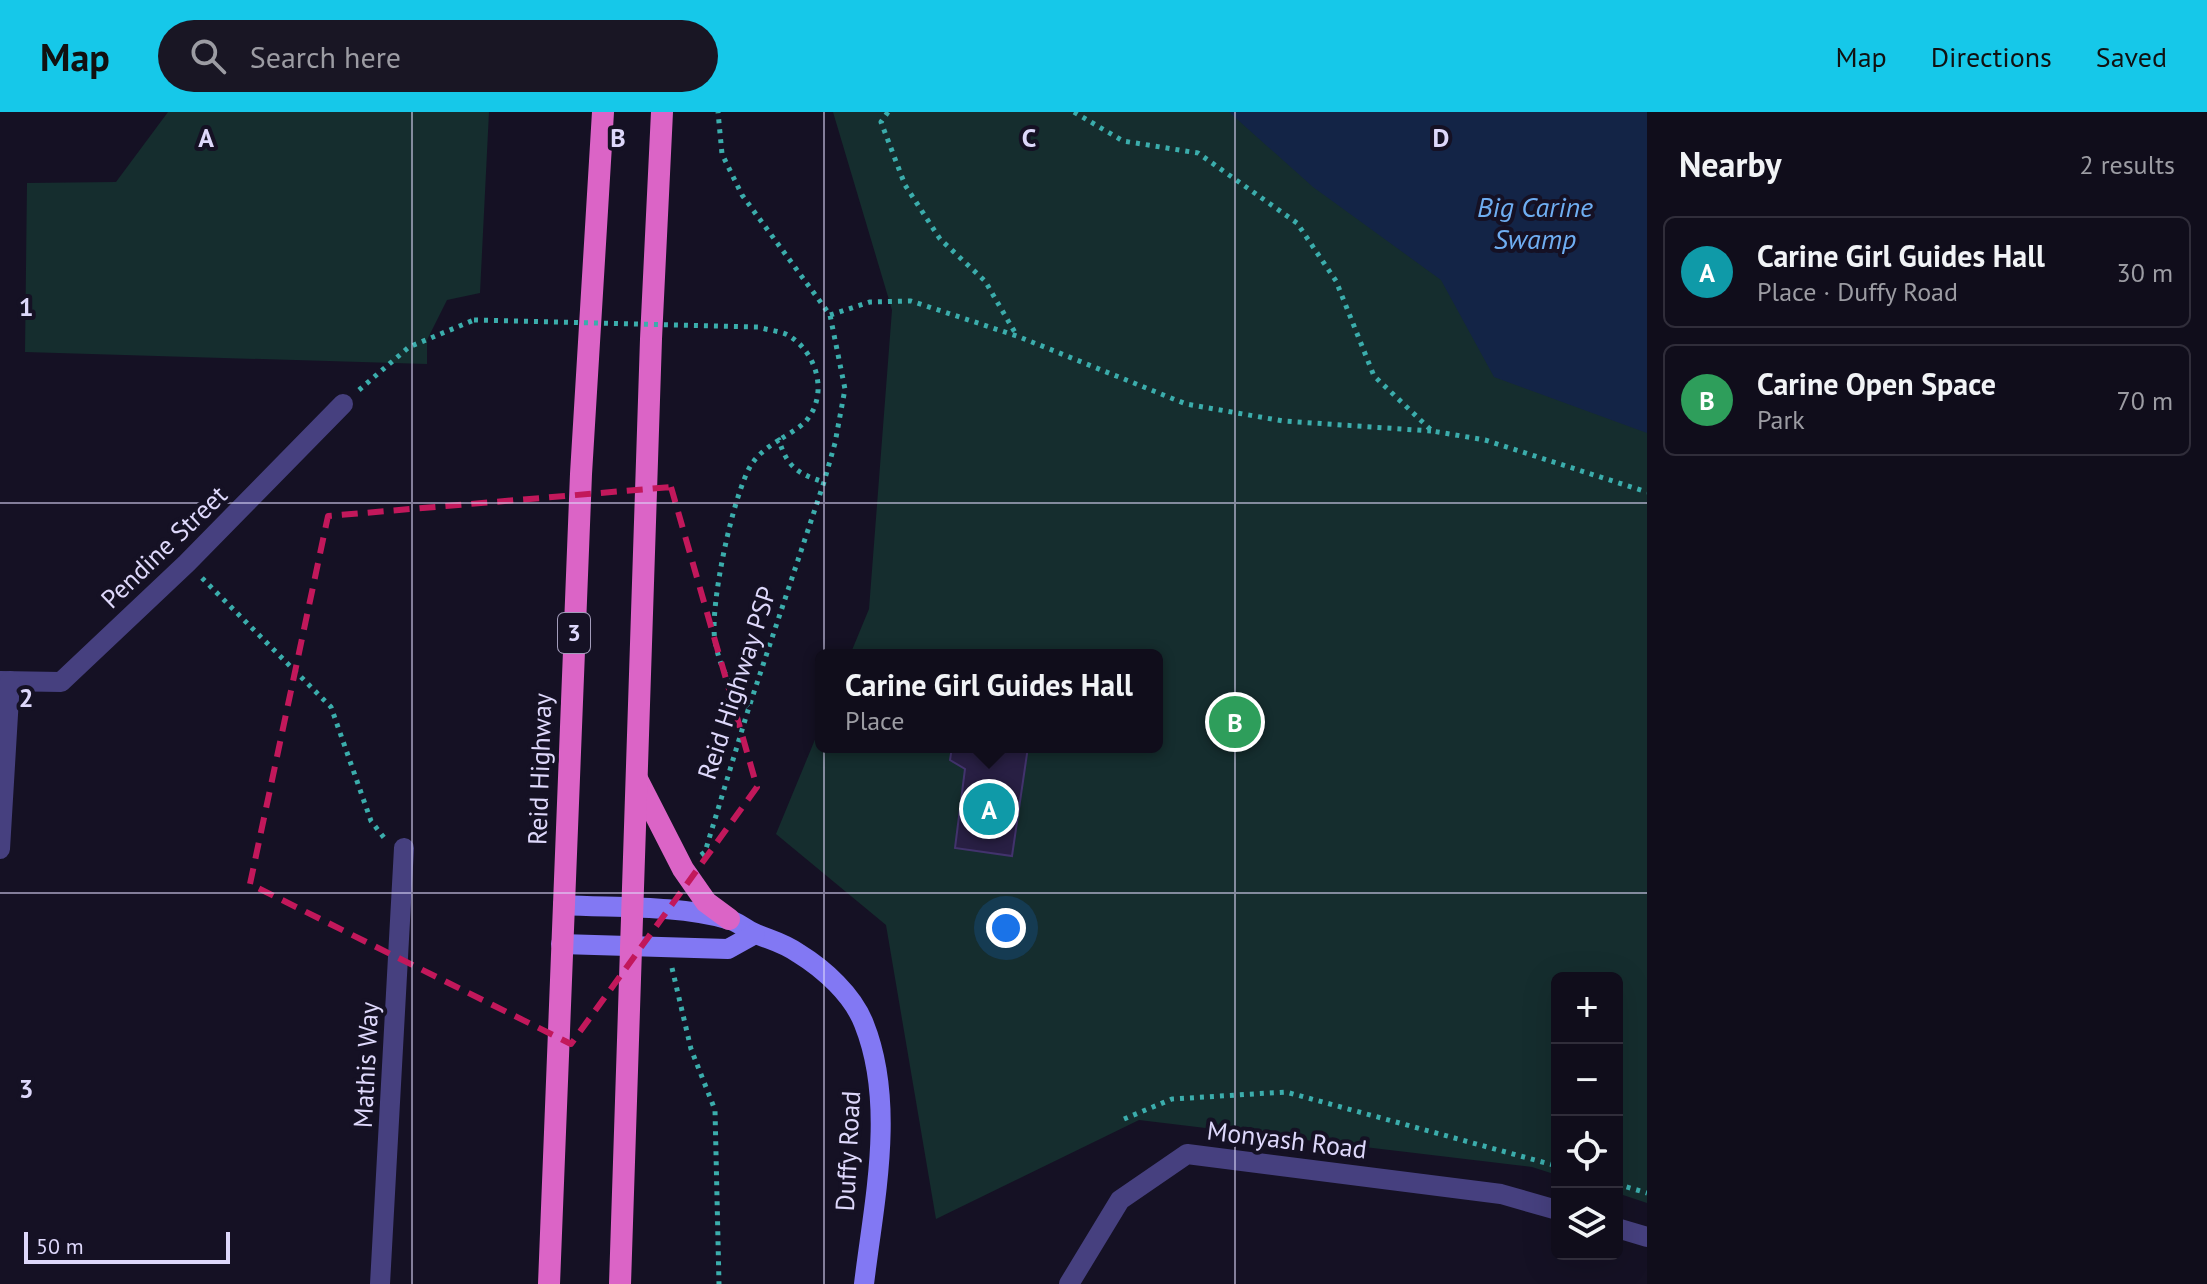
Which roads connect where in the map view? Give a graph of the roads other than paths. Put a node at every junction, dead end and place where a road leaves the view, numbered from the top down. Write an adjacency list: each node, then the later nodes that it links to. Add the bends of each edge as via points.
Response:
1 (603, 112): 8 (highway, Reid Highway / 3)
2 (662, 112): 5 (highway)
3 (343, 404): 4 (street, Pendine Street, via 61,682)
4 (5, 681): 7 (street)
5 (635, 774): 9 (highway); 10 (highway, via 683,869 706,902)
6 (404, 848): 17 (street, Mathis Way)
7 (0, 849)
8 (563, 905): 9 (main road, Duffy Road); 12 (highway, Reid Highway / 3)
9 (631, 908): 10 (main road, Duffy Road); 13 (highway)
10 (729, 919): 11 (main road, Duffy Road)
11 (755, 934): 13 (main road, via 728,949); 20 (main road, Duffy Road, via 772,938 820,969 843,991 863,1021 873,1053 880,1114)
12 (561, 944): 13 (main road); 18 (highway, Reid Highway / 3)
13 (630, 947): 19 (highway)
14 (1551, 1208): 21 (street, Monyash Road, via 1501,1194 1187,1154 1120,1200)
15 (1623, 1230): 16 (street)
16 (1647, 1237)
17 (380, 1284)
18 (549, 1284)
19 (620, 1284)
20 (864, 1284)
21 (1069, 1284)

